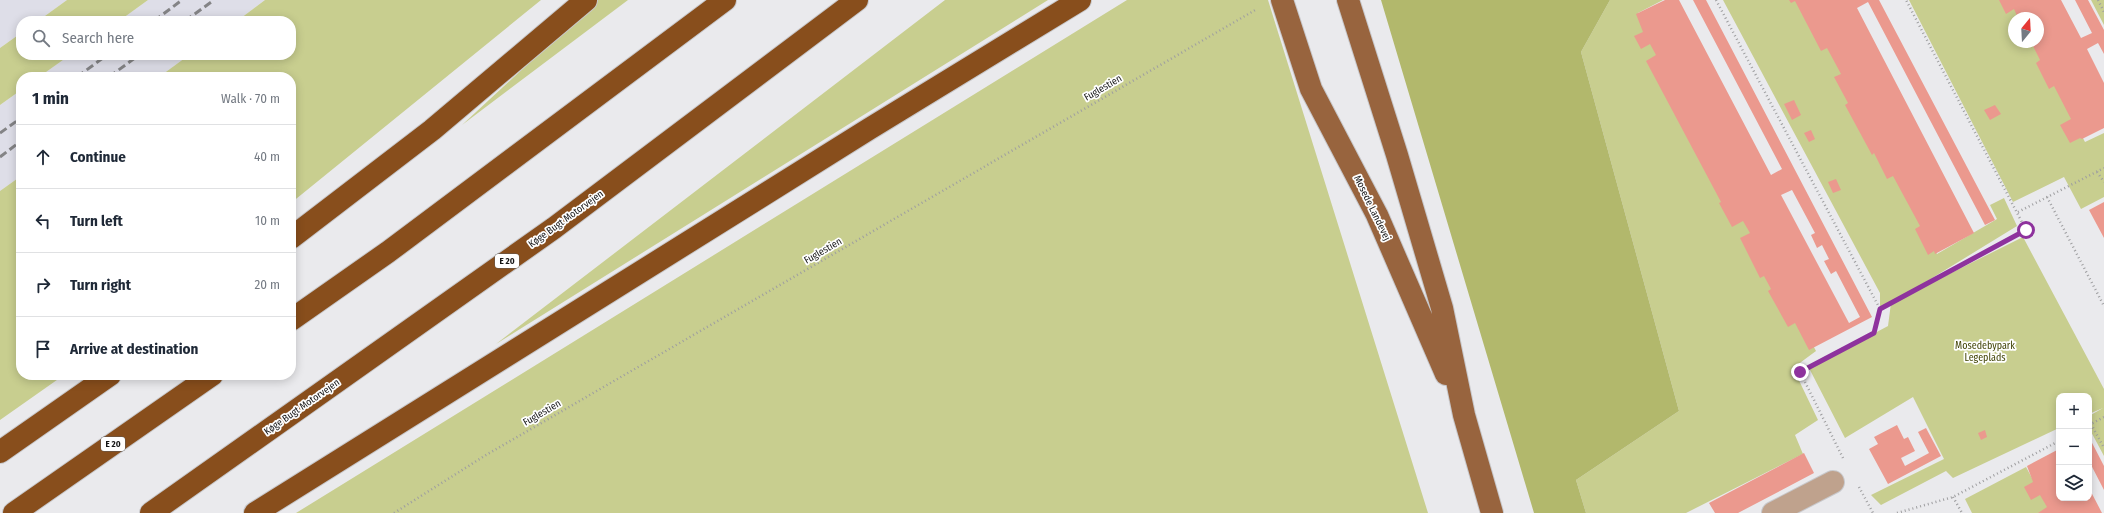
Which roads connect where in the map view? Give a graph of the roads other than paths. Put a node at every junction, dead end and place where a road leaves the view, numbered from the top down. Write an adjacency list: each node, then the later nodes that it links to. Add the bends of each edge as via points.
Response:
1 (586, 0): 7 (highway, via 432,130)
2 (724, 0): 8 (highway, via 388,252)
3 (857, 0): 15 (highway, Køge Bugt Motorvejen / E 20, via 554,228)
4 (1080, 0): 16 (highway, via 862,133)
5 (1348, 0): 11 (main road, Mosede Landevej, via 1442,308)
6 (1272, 3): 11 (main road, Mosede Landevej, via 1311,89 1377,215)
7 (296, 234)
8 (296, 316)
9 (103, 380): 12 (highway)
10 (205, 380): 14 (highway, E 20)
11 (1464, 415): 17 (main road, Mosede Landevej)
12 (0, 452)
13 (1832, 482): 18 (street)
14 (14, 513)
15 (151, 513)
16 (255, 513)
17 (1492, 513)
18 (1773, 513)

